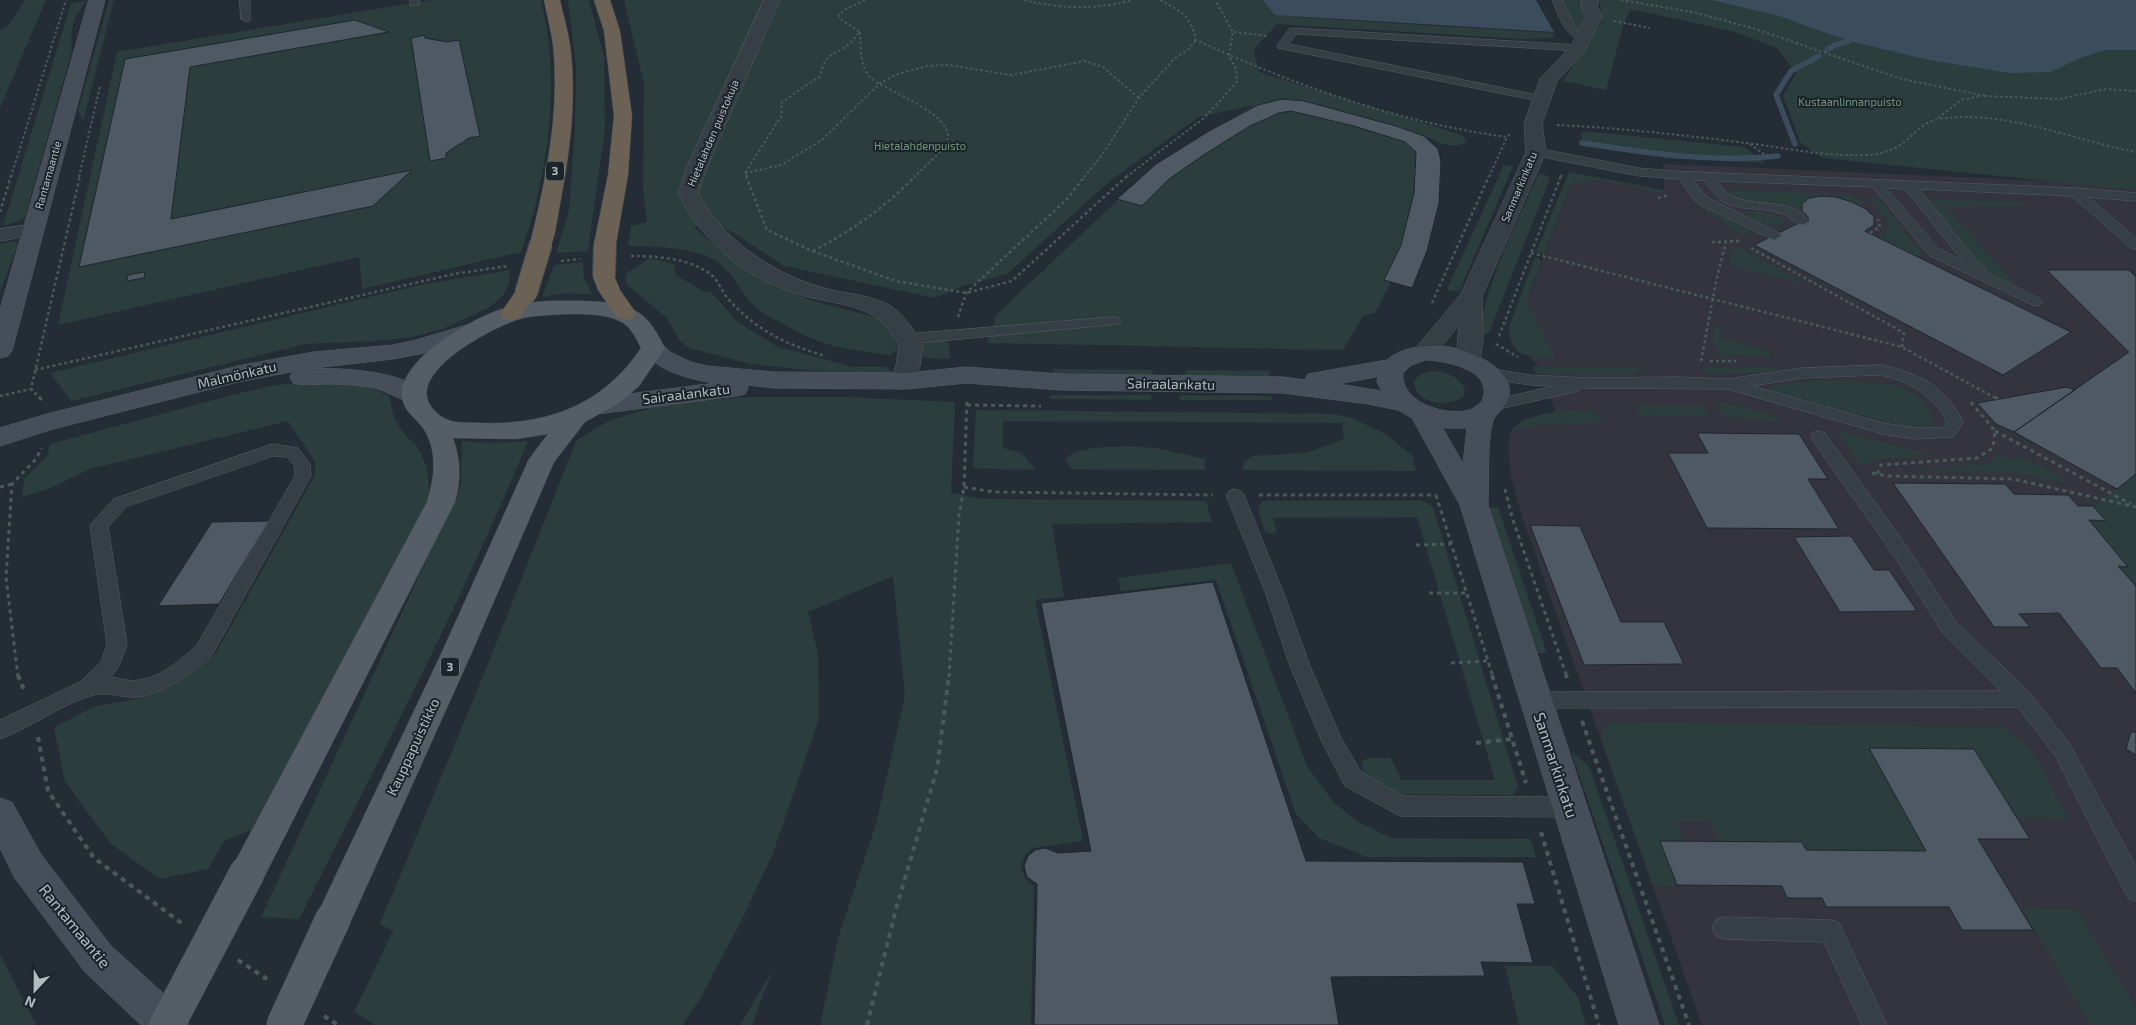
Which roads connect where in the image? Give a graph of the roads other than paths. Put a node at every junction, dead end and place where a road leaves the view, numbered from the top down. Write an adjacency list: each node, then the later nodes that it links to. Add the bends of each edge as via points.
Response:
1 (97, 0): 19 (street, Rantamaantie)
2 (245, 0): 8 (lane)
3 (552, 0): 27 (highway, 3, bridge, via 562,52 561,134 552,199 541,244 526,292)
4 (602, 0): 26 (highway, bridge, via 612,31 623,116 618,175 603,263 609,290)
5 (772, 0): 30 (street, Hietalahden puistokuja, via 688,194 714,235 744,259 775,278 882,311)
6 (1557, 0): 9 (lane)
7 (1592, 8): 9 (street, Sanmarkinkatu)
8 (246, 19)
9 (1581, 43): 10 (street, Sanmarkinkatu, via 1549,79); 10 (lane, via 1293,31 1282,46)
10 (1543, 99): 11 (street, Sanmarkinkatu, via 1533,124)
11 (1536, 152): 12 (lane, via 1639,172); 24 (street, Sanmarkinkatu)
12 (1684, 176): 13 (lane); 21 (lane, via 1707,203)
13 (1709, 177): 14 (lane); 18 (lane, via 1719,195 1726,200 1776,208)
14 (1878, 185): 15 (lane); 23 (lane, via 1934,252)
15 (1910, 186): 16 (lane); 23 (lane, via 1971,263)
16 (2075, 192): 17 (lane); 22 (lane)
17 (2136, 197)
18 (1803, 221)
19 (33, 230): 20 (street); 32 (street, Rantamaantie)
20 (0, 235)
21 (1774, 236)
22 (2136, 246)
23 (1994, 282): 25 (lane)
24 (1471, 296): 33 (street, Sanmarkinkatu); 35 (street, Sanmarkinkatu, via 1471,338)
25 (2035, 302)
26 (625, 313): 27 (main road, via 553,308); 31 (main road, via 636,320)
27 (511, 314): 29 (main road)
28 (1114, 321): 30 (lane)
29 (477, 330): 41 (main road, via 425,365 417,378); 46 (street, Malmönkatu, via 420,347 313,360 238,374)
30 (908, 339): 37 (street, via 911,344)
31 (652, 348): 36 (street, Sairaalankatu, via 662,357 706,374); 44 (main road, 3, via 626,384)
32 (0, 351)
33 (1424, 353): 34 (street, via 1411,355); 35 (street, via 1439,353)
34 (1393, 367): 40 (street, Sairaalankatu); 42 (street, via 1389,378 1392,391)
35 (1478, 367): 38 (lane, via 1530,380); 43 (street, via 1495,384 1498,395)
36 (774, 380): 37 (street, Sairaalankatu); 44 (street, Sairaalankatu)
37 (904, 381): 40 (street, Sairaalankatu, via 967,392 1060,382)
38 (1588, 383): 39 (lane); 43 (lane)
39 (1729, 384): 39 (lane, via 1898,431 1928,435 1947,432 1955,422 1947,406 1924,385 1903,375 1881,370 1802,373)
40 (1283, 385): 42 (street, Sairaalankatu, via 1368,396)
41 (413, 395): 45 (main road, via 422,414); 48 (street, Malmönkatu, via 395,385 362,378 303,376 237,388 45,436)
42 (1412, 409): 43 (street, via 1449,420 1463,420); 50 (street, Sanmarkinkatu)
43 (1488, 411): 50 (street, Sanmarkinkatu, via 1477,448)
44 (586, 413): 45 (main road, 3, via 537,428 502,433); 60 (main road, Kauppapuistikko / 3, bridge, via 542,459 457,652)
45 (436, 427): 59 (main road, bridge, via 446,452 448,478 441,502)
46 (0, 437)
47 (1819, 437): 52 (lane, via 1901,552 1950,628)
48 (0, 442)
49 (1235, 495): 55 (lane, via 1300,666 1332,742 1353,779 1400,806)
50 (1474, 505): 53 (street, Sanmarkinkatu)
51 (88, 688): 51 (lane, via 109,666 117,644 99,525 120,503 273,450 292,452 302,464 303,476 204,651 185,668 138,689 108,685); 54 (lane)
52 (2023, 699): 53 (lane); 57 (lane, via 2063,751)
53 (1535, 700): 55 (street, Sanmarkinkatu)
54 (0, 730)
55 (1569, 806): 61 (street, Sanmarkinkatu)
56 (0, 813): 59 (street, Rantamaantie, via 27,865 98,959)
57 (2136, 890)
58 (1724, 928): 62 (lane, via 1831,931)
59 (168, 1025)
60 (284, 1025)
61 (1639, 1025)
62 (1875, 1025)

